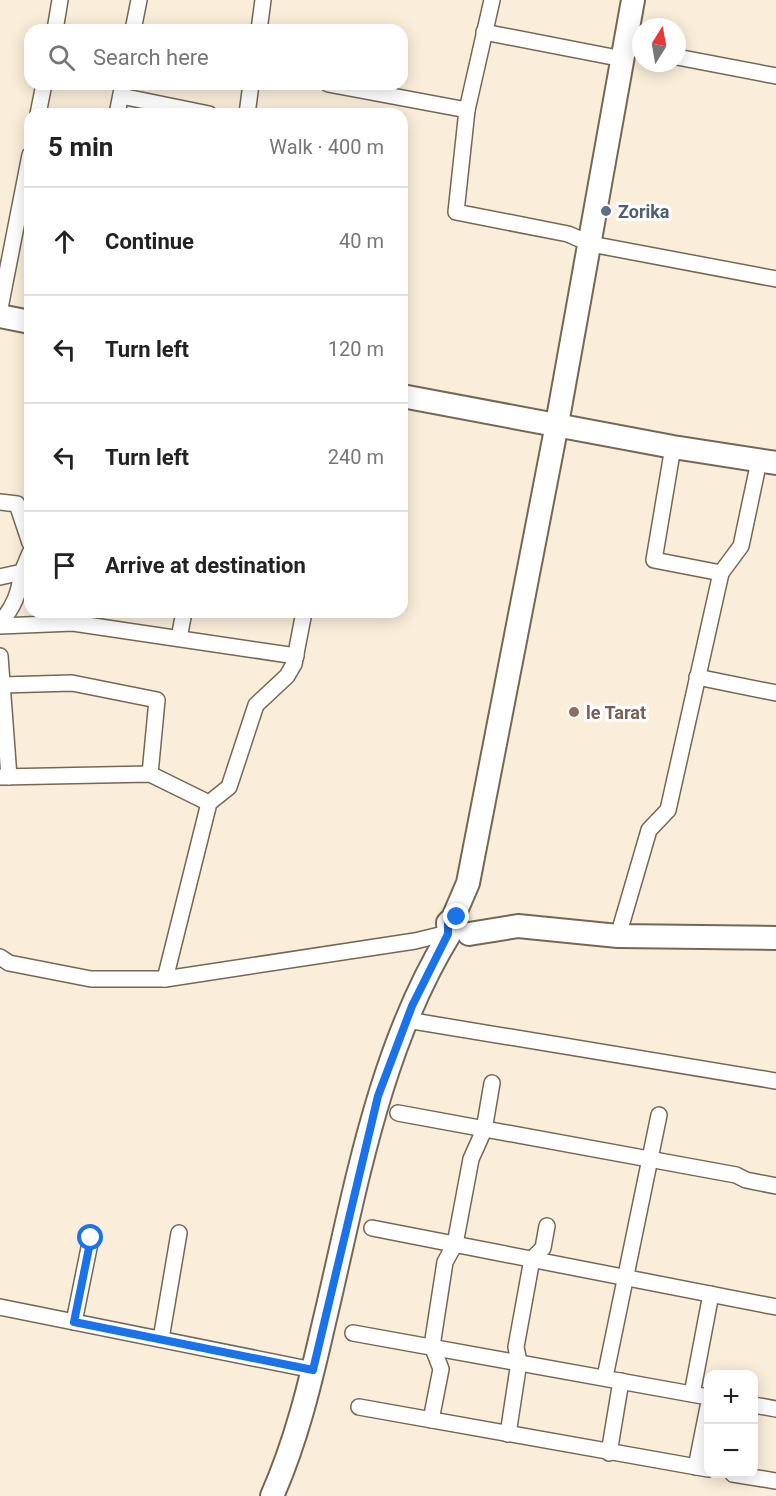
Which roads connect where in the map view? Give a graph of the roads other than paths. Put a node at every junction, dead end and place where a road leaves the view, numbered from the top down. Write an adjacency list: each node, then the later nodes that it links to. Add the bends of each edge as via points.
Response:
1 (60, 0): 6 (street)
2 (139, 0): 7 (street)
3 (263, 0): 8 (street)
4 (492, 0): 9 (street)
5 (633, 0): 10 (main road)
6 (56, 24)
7 (134, 24)
8 (260, 24)
9 (484, 32): 10 (street); 21 (street)
10 (629, 52): 23 (main road)
11 (686, 59): 12 (street)
12 (776, 76)
13 (43, 90): 17 (street)
14 (122, 90): 18 (street); 19 (street)
15 (250, 90): 20 (street)
16 (360, 90): 21 (street)
17 (39, 108)
18 (118, 108)
19 (186, 108)
20 (248, 108)
21 (467, 110): 23 (street, via 456,212 568,234)
22 (24, 186): 25 (street)
23 (591, 244): 24 (street); 29 (main road)
24 (776, 279)
25 (0, 308)
26 (0, 316): 27 (main road)
27 (24, 321)
28 (408, 397): 29 (main road)
29 (558, 424): 30 (main road); 50 (main road)
30 (673, 447): 31 (main road); 36 (street, via 654,560)
31 (767, 462): 36 (street, via 741,546)
32 (0, 502): 33 (street, via 17,504)
33 (24, 525)
34 (24, 567): 35 (street)
35 (22, 572): 37 (street); 40 (street, via 19,593)
36 (721, 573): 44 (street)
37 (0, 576)
38 (183, 618): 41 (street)
39 (303, 618): 43 (street)
40 (0, 625): 41 (street, via 73,623)
41 (179, 638): 43 (street)
42 (0, 656): 45 (street)
43 (296, 656): 49 (street, via 287,676 256,705 229,787)
44 (697, 677): 46 (street); 51 (street, via 668,810 649,830)
45 (2, 685): 47 (street, via 72,683 157,700); 48 (street)
46 (776, 693)
47 (150, 774): 48 (street); 49 (street)
48 (5, 777)
49 (209, 803): 54 (street)
50 (458, 928): 51 (main road, via 532,928); 54 (street, via 413,934 396,943); 55 (main road)
51 (618, 936): 52 (main road)
52 (776, 938)
53 (0, 957): 54 (street, via 9,963 91,979)
54 (165, 979)
55 (410, 1013): 56 (street); 78 (main road, via 378,1096)
56 (776, 1081)
57 (492, 1083): 60 (street)
58 (398, 1113): 60 (street)
59 (659, 1115): 61 (street)
60 (484, 1130): 61 (street); 67 (street, via 471,1159)
61 (650, 1159): 62 (street, via 736,1174); 69 (street)
62 (776, 1186)
63 (548, 1226): 68 (street, via 543,1248)
64 (372, 1228): 67 (street)
65 (179, 1233): 75 (street)
66 (91, 1238): 73 (street)
67 (455, 1244): 68 (street); 76 (street, via 445,1262)
68 (532, 1258): 69 (street); 77 (street, via 516,1347)
69 (626, 1276): 70 (street); 79 (street)
70 (711, 1294): 72 (street); 81 (street)
71 (0, 1307): 73 (street)
72 (776, 1307)
73 (74, 1322): 75 (street)
74 (353, 1333): 76 (street)
75 (161, 1340): 78 (street)
76 (432, 1346): 77 (street); 86 (street, via 441,1369)
77 (519, 1362): 79 (street); 88 (street)
78 (313, 1370): 93 (main road, via 288,1459)
79 (605, 1377): 80 (street)
80 (621, 1380): 81 (street); 89 (street)
81 (692, 1394): 82 (street)
82 (704, 1396)
83 (758, 1406): 85 (street)
84 (359, 1407): 86 (street)
85 (776, 1409)
86 (431, 1420): 88 (street)
87 (706, 1424): 90 (street)
88 (508, 1434): 89 (street)
89 (609, 1453): 90 (street)
90 (702, 1468)
91 (758, 1478): 92 (street)
92 (776, 1481)
93 (272, 1496)

